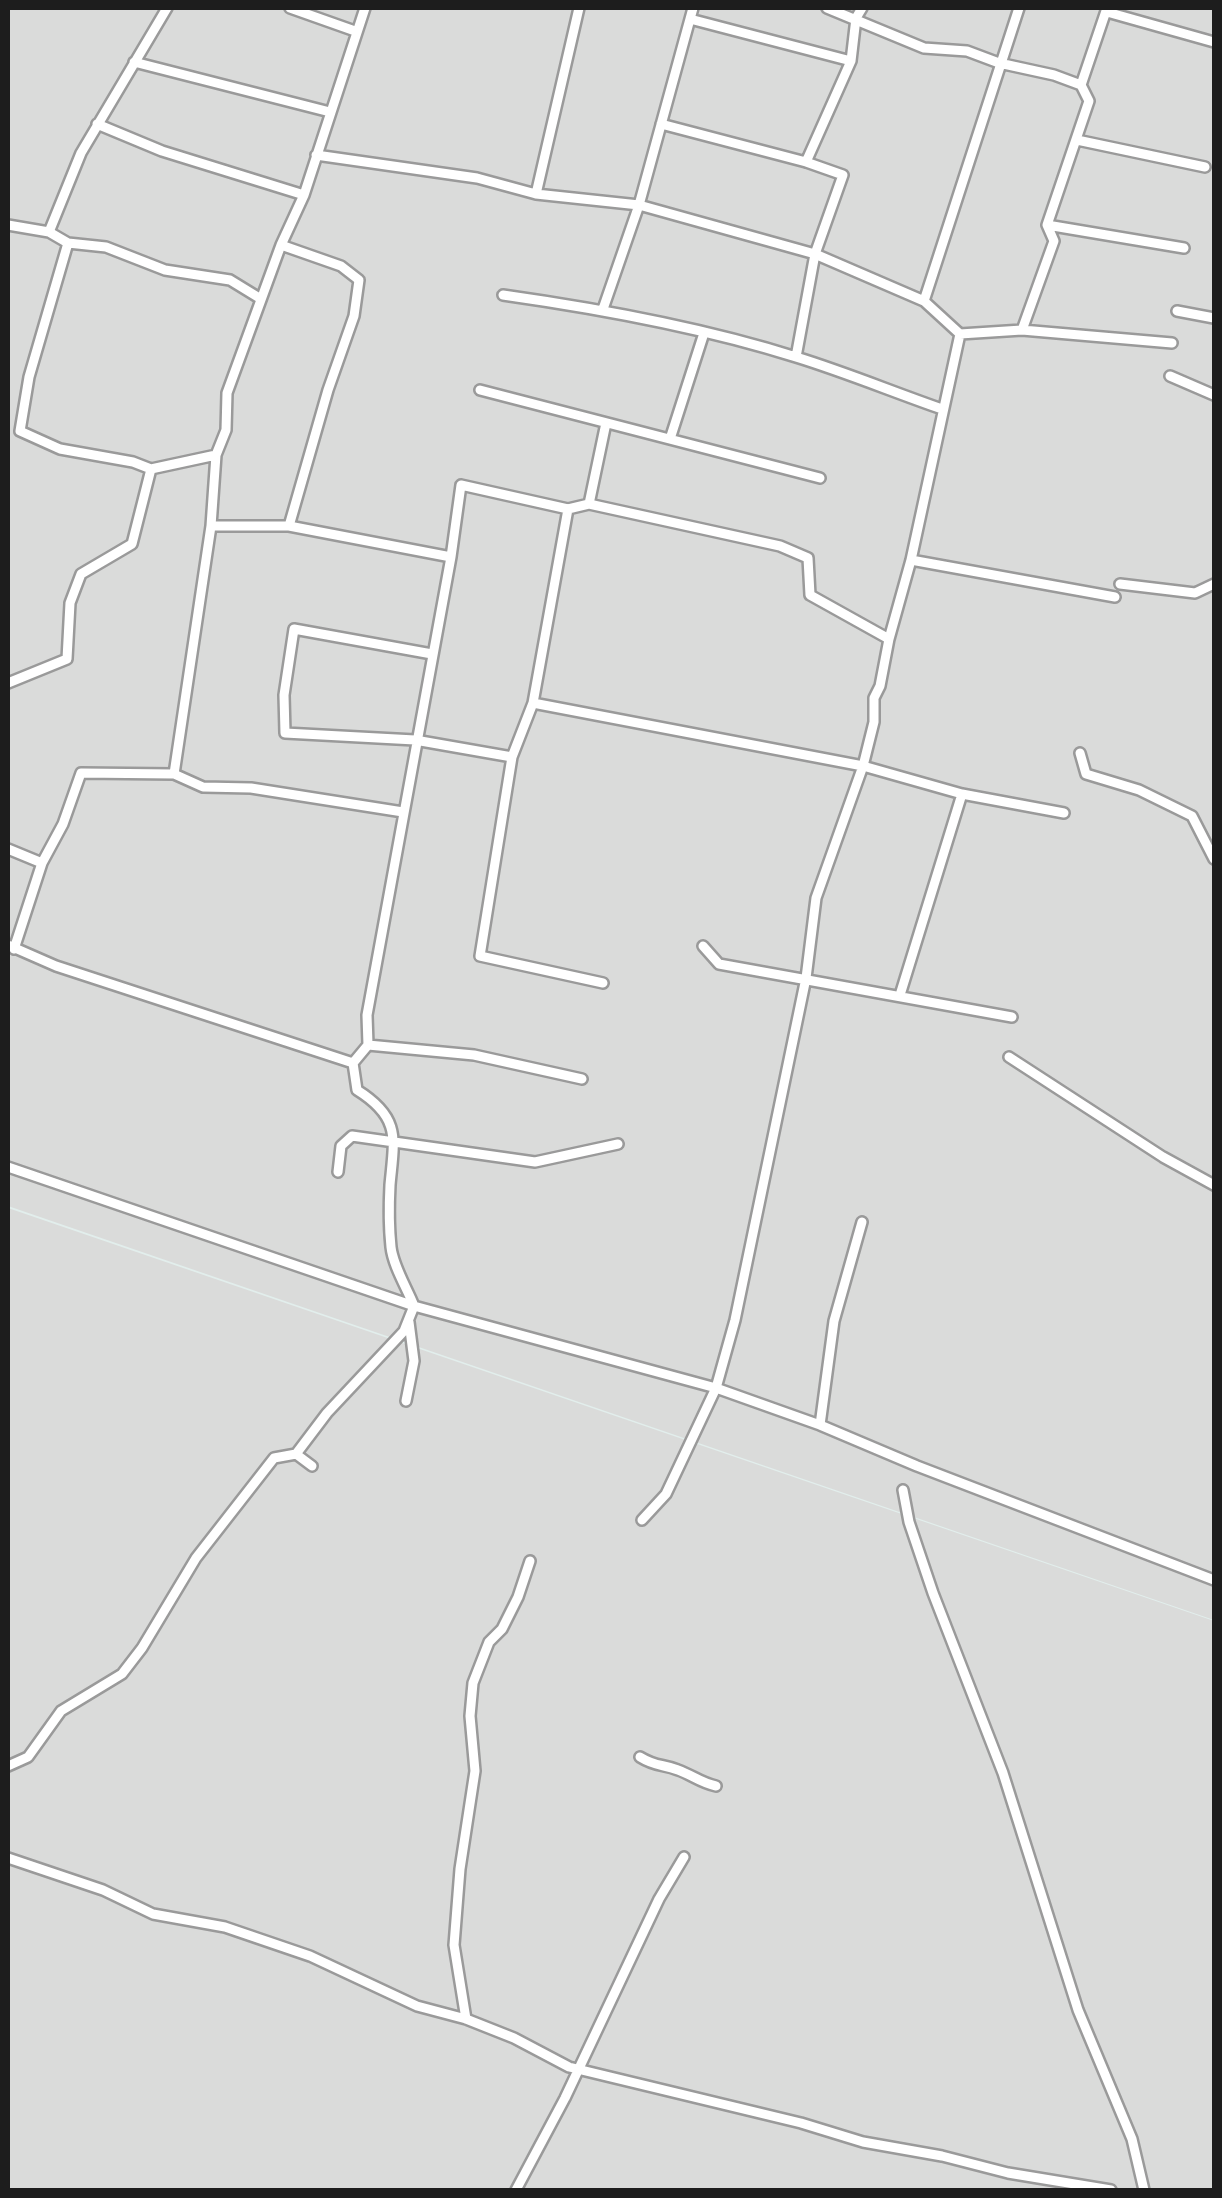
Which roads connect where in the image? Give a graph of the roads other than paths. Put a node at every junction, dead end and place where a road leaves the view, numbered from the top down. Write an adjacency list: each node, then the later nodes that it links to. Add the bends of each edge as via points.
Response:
1 (167, 8): 14 (street)
2 (290, 8): 12 (street)
3 (365, 8): 12 (street)
4 (579, 8): 25 (street)
5 (693, 8): 11 (street)
6 (826, 8): 10 (street)
7 (862, 8): 10 (street)
8 (1019, 8): 16 (street)
9 (1106, 10): 13 (street); 17 (street)
10 (856, 18): 15 (street); 16 (street, via 924,48 967,50)
11 (690, 19): 15 (street); 20 (street)
12 (355, 31): 18 (street)
13 (1214, 42)
14 (134, 62): 18 (street); 19 (street)
15 (851, 62): 23 (street)
16 (998, 63): 17 (street); 37 (street)
17 (1082, 85): 21 (street, via 1089,101)
18 (330, 112): 22 (street)
19 (97, 124): 26 (street); 30 (street)
20 (661, 124): 23 (street); 27 (street)
21 (1077, 140): 24 (street); 29 (street)
22 (316, 155): 25 (street, via 477,178); 26 (street)
23 (806, 162): 34 (street, via 843,175)
24 (1205, 167)
25 (536, 194): 27 (street)
26 (304, 195): 32 (street)
27 (639, 205): 34 (street); 38 (street)
28 (8, 225): 30 (street)
29 (1047, 226): 33 (street); 41 (street, via 1054,241)
30 (49, 232): 31 (street)
31 (68, 243): 36 (street, via 230,280); 53 (street, via 20,432)
32 (280, 244): 36 (street); 58 (street, via 341,266 359,280)
33 (1184, 248)
34 (815, 254): 37 (street); 45 (street)
35 (503, 295): 38 (street)
36 (261, 299): 52 (street, via 227,393 226,430)
37 (924, 302): 43 (street)
38 (603, 309): 42 (street)
39 (1177, 311): 40 (street)
40 (1214, 318)
41 (1022, 330): 43 (street); 44 (street)
42 (704, 332): 45 (street); 51 (street)
43 (960, 334): 49 (street)
44 (1172, 343)
45 (796, 357): 49 (street)
46 (1170, 376): 48 (street)
47 (480, 390): 50 (street)
48 (1214, 395)
49 (942, 409): 60 (street)
50 (606, 424): 51 (street); 55 (street)
51 (670, 439): 54 (street)
52 (216, 456): 53 (street); 57 (street)
53 (151, 469): 66 (street, via 132,544 81,574 70,603 67,658)
54 (820, 478)
55 (588, 504): 56 (street); 64 (street, via 808,558 810,595)
56 (568, 510): 59 (street, via 461,485); 67 (street)
57 (211, 526): 58 (street); 72 (street)
58 (290, 526): 59 (street)
59 (451, 557): 65 (street)
60 (911, 560): 63 (street); 64 (street)
61 (1120, 584): 62 (street, via 1195,594)
62 (1214, 584)
63 (1115, 597)
64 (889, 639): 71 (street)
65 (432, 654): 68 (street); 68 (street, via 294,629 285,734)
66 (8, 684)
67 (533, 703): 70 (street); 71 (street)
68 (416, 740): 70 (street); 74 (street)
69 (1080, 753): 77 (street, via 1086,774 1192,816)
70 (512, 757): 82 (street, via 480,956)
71 (863, 766): 73 (street); 81 (street, via 816,898)
72 (174, 774): 74 (street, via 203,787); 78 (street, via 80,773)
73 (962, 794): 75 (street); 83 (street)
74 (403, 812): 85 (street, via 366,1015)
75 (1064, 814)
76 (8, 848): 78 (street)
77 (1214, 859)
78 (42, 863): 80 (street)
79 (704, 946): 81 (street, via 719,964)
80 (11, 947): 87 (street)
81 (806, 978): 83 (street); 97 (street)
82 (603, 984)
83 (900, 995): 84 (street)
84 (1012, 1017)
85 (368, 1045): 87 (street); 88 (street, via 474,1055)
86 (1008, 1057): 93 (street)
87 (354, 1063): 89 (street, via 358,1090 392,1126)
88 (582, 1079)
89 (396, 1144): 90 (street, via 535,1162); 92 (street, via 352,1136 341,1146); 95 (street, via 391,1251)
90 (618, 1144)
91 (8, 1166): 95 (street)
92 (338, 1172)
93 (1214, 1185)
94 (862, 1222): 99 (street, via 834,1321)
95 (414, 1306): 96 (street); 97 (street)
96 (409, 1320): 98 (street, via 414,1361); 100 (street)
97 (716, 1388): 99 (street); 103 (street, via 666,1494)
98 (406, 1401)
99 (820, 1425): 105 (street)
100 (296, 1454): 101 (street); 107 (street, via 274,1458 196,1558 122,1674 61,1711 28,1757)
101 (312, 1466)
102 (903, 1490): 115 (street, via 1078,2010 1132,2139)
103 (642, 1520)
104 (530, 1562): 111 (street, via 473,1683 475,1770 454,1945)
105 (1214, 1580)
106 (640, 1757): 108 (street)
107 (8, 1766)
108 (716, 1786)
109 (684, 1856): 112 (street)
110 (8, 1858): 111 (street, via 153,1914 226,1928 310,1956 417,2006)
111 (466, 2019): 112 (street)
112 (578, 2070): 113 (street); 114 (street, via 863,2142)
113 (516, 2190)
114 (1111, 2190)
115 (1144, 2190)

